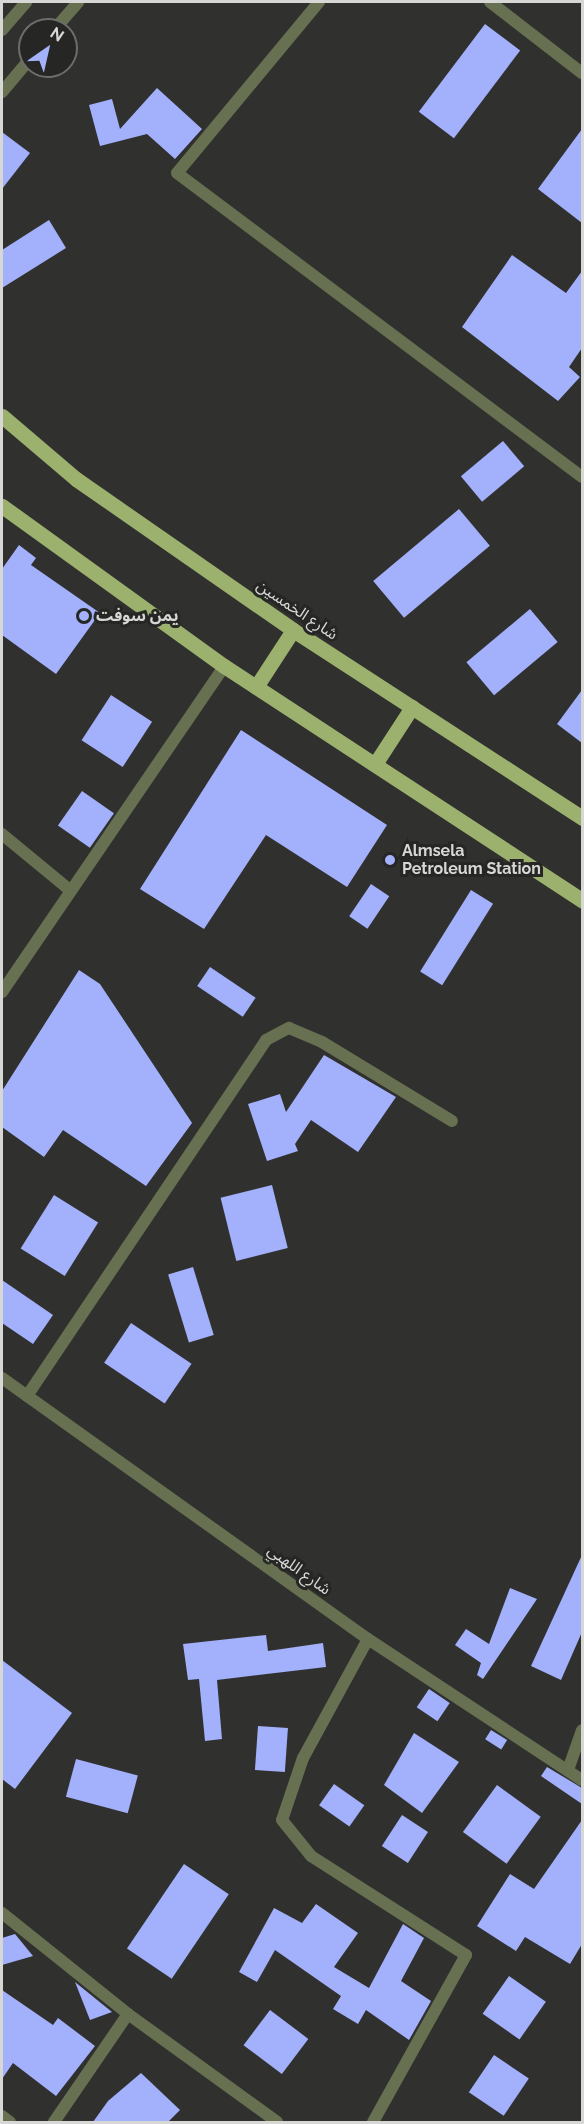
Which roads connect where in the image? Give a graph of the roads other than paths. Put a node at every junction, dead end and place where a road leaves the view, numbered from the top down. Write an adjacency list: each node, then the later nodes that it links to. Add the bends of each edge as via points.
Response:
1 (26, 2): 6 (street)
2 (78, 2): 5 (street)
3 (319, 2): 11 (street, via 177,173)
4 (490, 2): 8 (street)
5 (64, 18)
6 (2, 30)
7 (18, 73): 9 (street)
8 (582, 73)
9 (2, 92)
10 (2, 416): 13 (main road, شارع الخمسين, via 76,479)
11 (582, 477)
12 (2, 506): 14 (main road)
13 (293, 630): 15 (main road); 16 (main road, شارع الخمسين)
14 (224, 666): 15 (main road); 20 (street)
15 (256, 687): 17 (main road)
16 (412, 707): 17 (main road); 18 (main road, شارع الخمسين)
17 (375, 764): 21 (main road)
18 (582, 818)
19 (2, 834): 20 (street)
20 (71, 891): 22 (street)
21 (582, 900)
22 (2, 992)
23 (452, 1121): 25 (street, via 322,1042 289,1028 267,1040)
24 (2, 1378): 25 (street, شارع اللهبي)
25 (27, 1396): 26 (street, شارع اللهبي)
26 (368, 1639): 28 (street, شارع اللهبي); 36 (street, via 303,1758 282,1820 311,1856 466,1956)
27 (582, 1730): 28 (street)
28 (568, 1770): 29 (street, شارع اللهبي)
29 (582, 1780)
30 (2, 1913): 31 (street)
31 (128, 2014): 34 (street); 35 (street)
32 (2, 2116): 33 (street)
33 (10, 2122)
34 (54, 2122)
35 (278, 2122)
36 (373, 2122)

